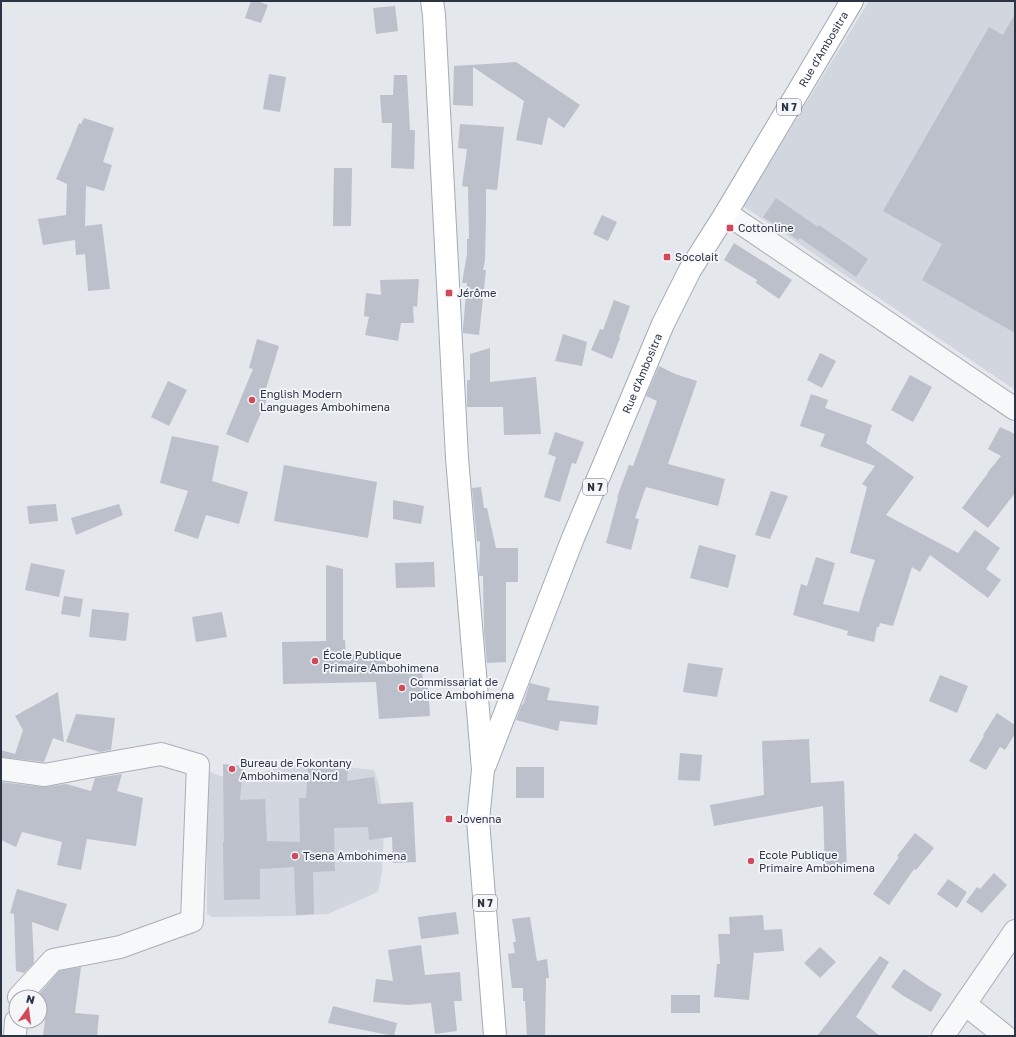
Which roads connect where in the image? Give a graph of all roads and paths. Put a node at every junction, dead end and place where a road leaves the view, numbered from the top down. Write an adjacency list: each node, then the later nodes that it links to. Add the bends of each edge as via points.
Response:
1 (852, 1): 3 (main road, Rue d'Ambositra / N 7)
2 (433, 6): 6 (main road, via 457,458)
3 (726, 213): 4 (street); 6 (main road, Rue d'Ambositra / N 7, via 690,270 663,324 573,538)
4 (1015, 409)
5 (1, 769): 8 (street, via 44,775 161,754 198,765 192,921 120,947 53,960)
6 (483, 770): 10 (main road, N 7, via 478,820)
7 (1015, 931): 9 (street)
8 (27, 989)
9 (965, 1004): 11 (street); 12 (street)
10 (496, 1036)
11 (943, 1036)
12 (1005, 1036)

